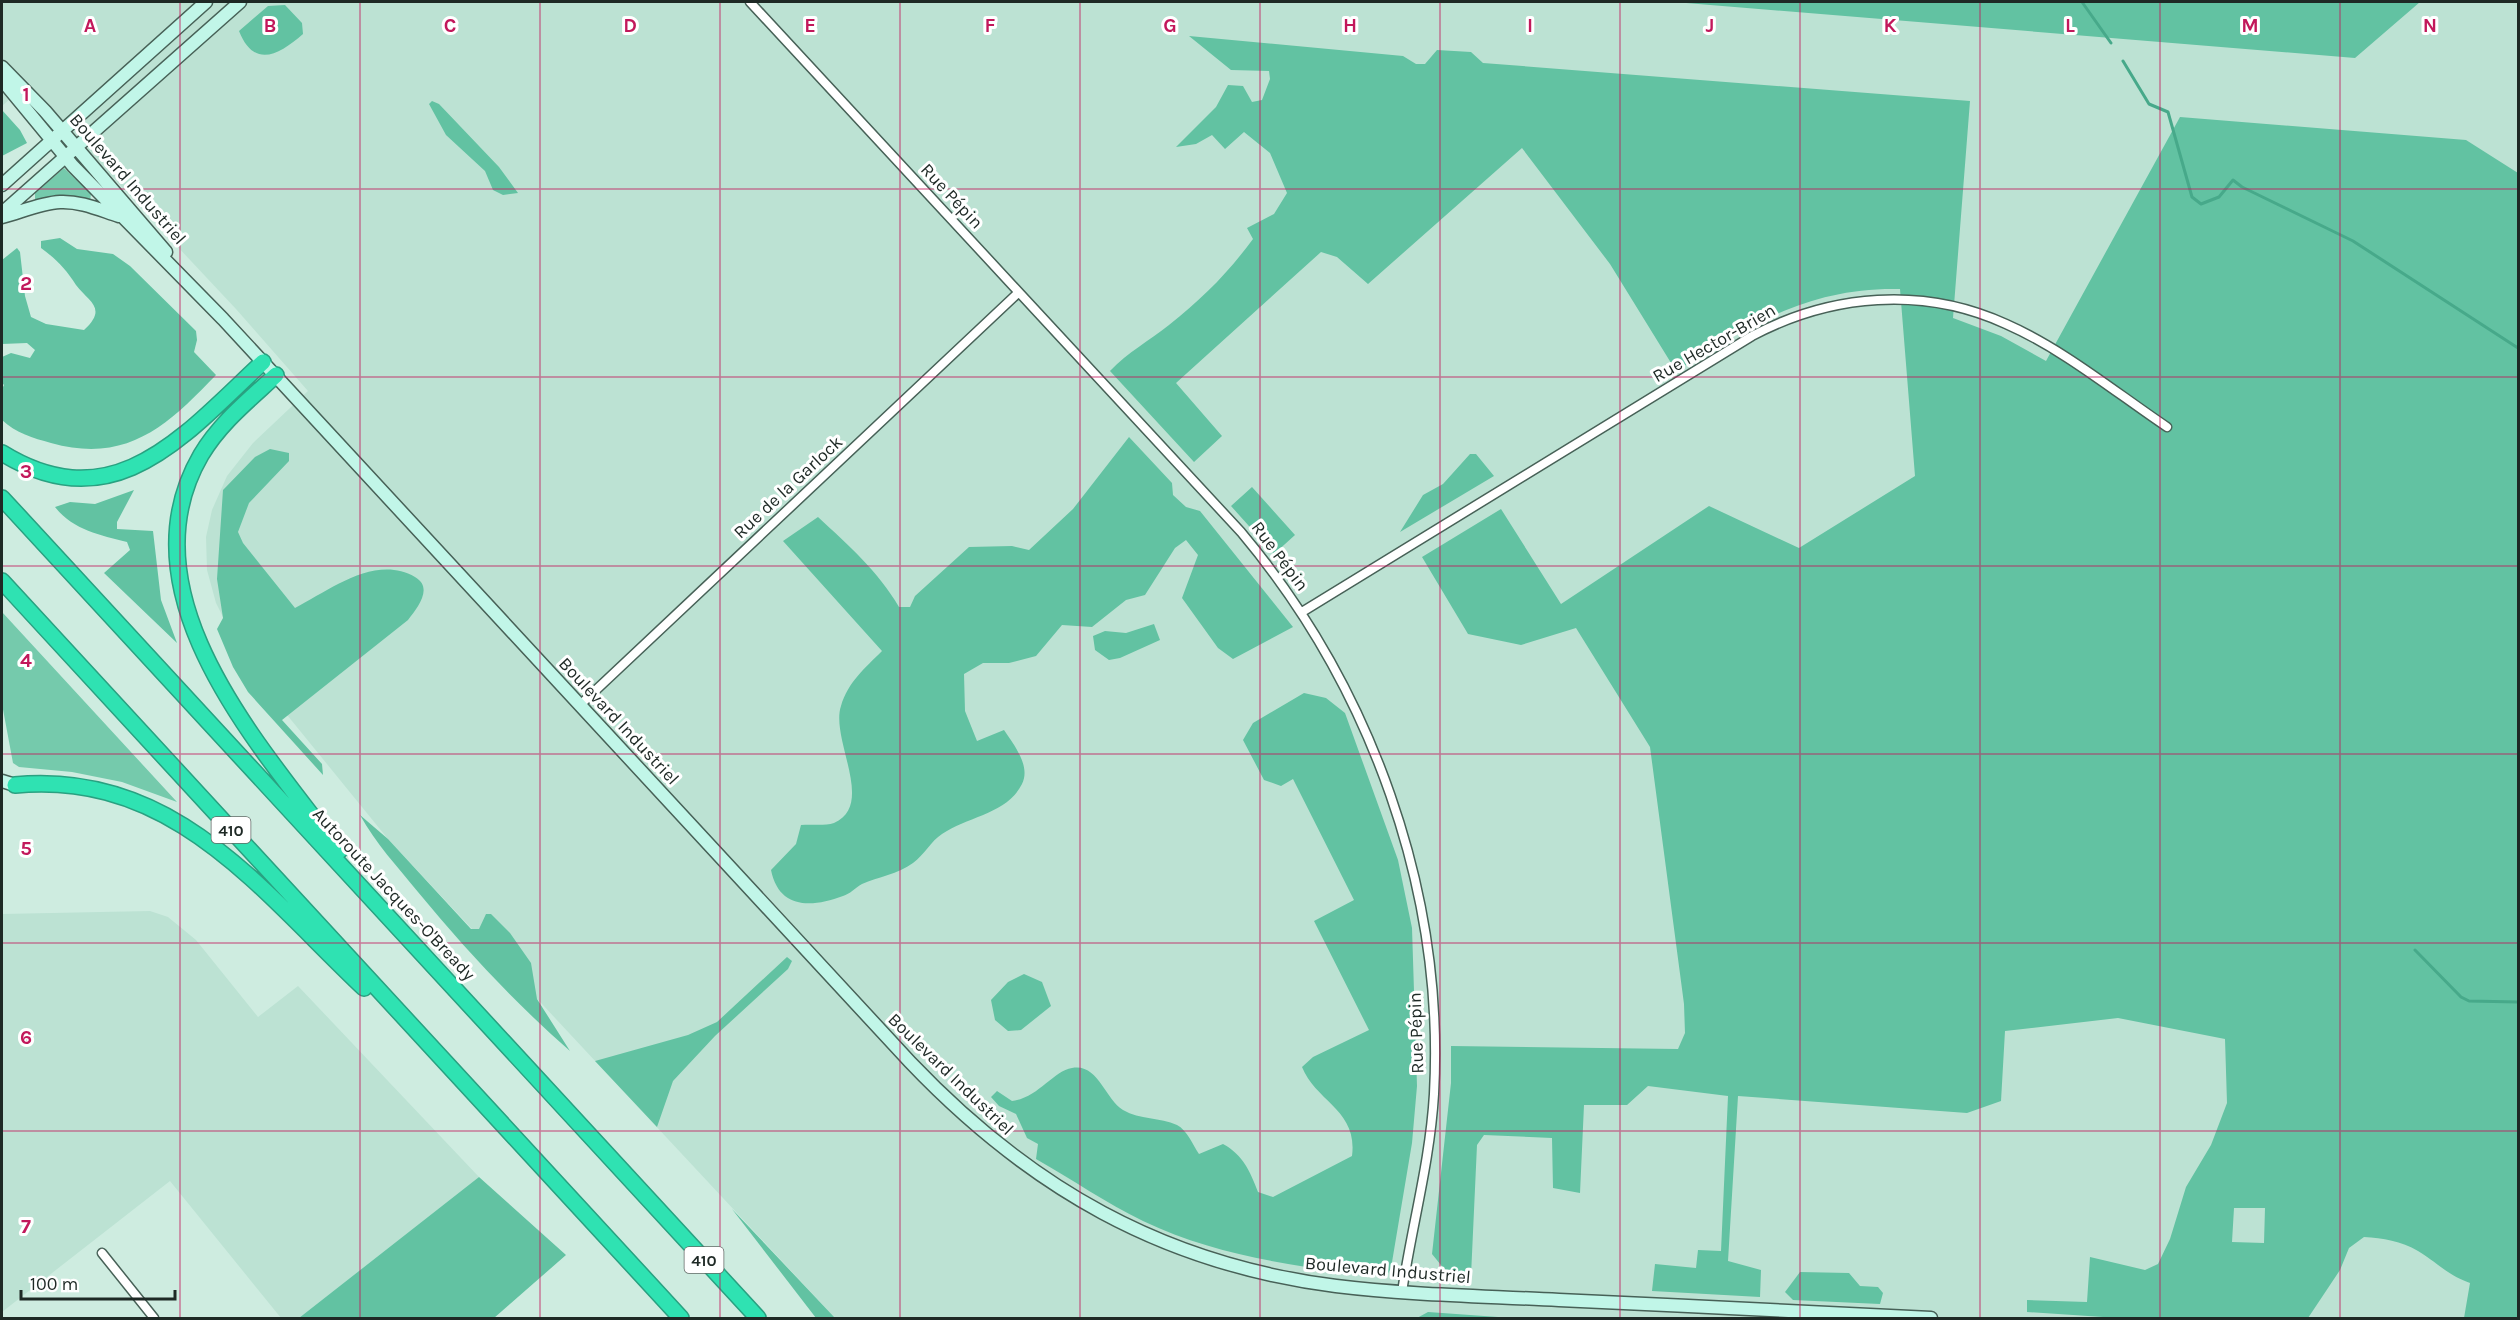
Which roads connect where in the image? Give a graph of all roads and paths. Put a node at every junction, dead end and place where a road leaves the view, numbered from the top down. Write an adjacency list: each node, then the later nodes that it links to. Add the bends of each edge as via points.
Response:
1 (206, 2): 6 (street)
2 (240, 2): 8 (street)
3 (750, 2): 13 (street, Rue Pépin)
4 (2, 67): 6 (street, Boulevard Industriel)
5 (2, 80): 7 (street, Boulevard Industriel)
6 (62, 130): 7 (street); 8 (street, Boulevard Industriel)
7 (53, 139): 9 (street, Boulevard Industriel); 10 (street)
8 (76, 148): 9 (street); 14 (street, Boulevard Industriel)
9 (66, 157): 11 (street); 12 (street, Boulevard Industriel)
10 (2, 185)
11 (2, 215): 12 (street, via 59,202)
12 (120, 216): 14 (street, Boulevard Industriel)
13 (1018, 293): 21 (street, Rue Pépin, via 1226,515); 22 (street, Rue de la Garlock)
14 (223, 319): 15 (street, Boulevard Industriel)
15 (263, 362): 16 (street, Boulevard Industriel); 18 (highway, via 166,450 126,471 90,477 62,476 30,468)
16 (276, 375): 22 (street, Boulevard Industriel); 24 (highway, via 217,432 191,475 178,530 184,594 196,634 222,688)
17 (2167, 427): 21 (street, Rue Hector-Brien, via 2045,345 1988,316 1951,305 1912,300 1835,304 1791,317 1752,336)
18 (2, 453)
19 (2, 498): 24 (highway, Autoroute Jacques-O'Bready / 410)
20 (2, 581): 25 (highway, 410)
21 (1302, 612): 27 (street, Rue Pépin, via 1346,691 1383,773 1415,879 1428,950 1434,1035 1432,1114 1424,1184)
22 (580, 705): 27 (street, Boulevard Industriel, via 917,1070 1012,1156 1111,1217 1206,1257 1285,1278)
23 (6, 784): 25 (highway, via 61,784 101,791 151,808 198,834 233,861)
24 (388, 916): 30 (highway, Autoroute Jacques-O'Bready / 410)
25 (460, 1079): 29 (highway, 410)
26 (102, 1253): 28 (street)
27 (1402, 1292): 31 (street, Boulevard Industriel)
28 (154, 1318)
29 (681, 1318)
30 (758, 1318)
31 (1931, 1318)

